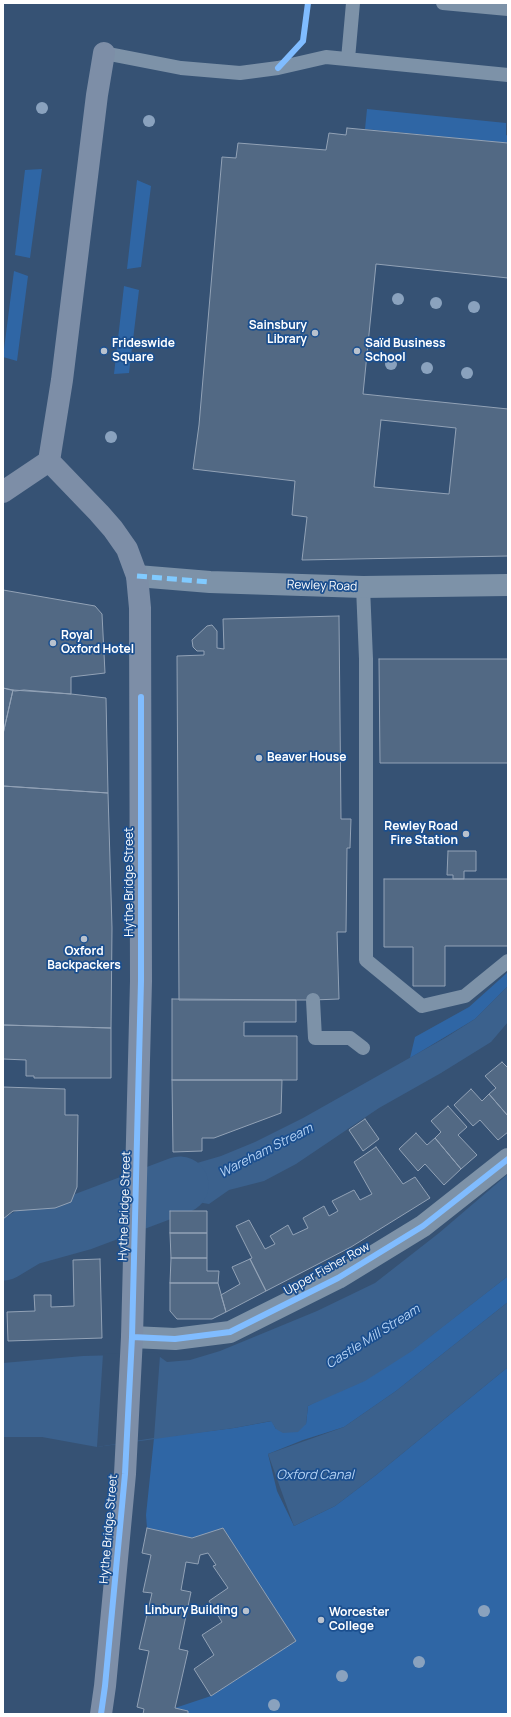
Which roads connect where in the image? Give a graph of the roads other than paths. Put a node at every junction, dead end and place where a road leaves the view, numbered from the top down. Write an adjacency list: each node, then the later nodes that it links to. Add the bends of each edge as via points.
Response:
1 (353, 3): 5 (lane)
2 (443, 3): 3 (lane)
3 (508, 9)
4 (104, 54): 5 (lane, via 182,68 240,73 278,68 326,57); 7 (main road, via 62,380)
5 (348, 59): 6 (lane)
6 (508, 75)
7 (49, 461): 8 (main road); 9 (main road, via 113,529 127,549)
8 (3, 492)
9 (137, 576): 11 (street, Rewley Road, via 210,582); 16 (main road, Hythe Bridge Street, via 140,608 141,982)
10 (508, 585): 11 (street, Rewley Road)
11 (364, 587): 12 (lane, via 366,960 422,1006 466,996)
12 (508, 961)
13 (313, 1000): 14 (lane, via 315,1038 350,1038)
14 (363, 1048)
15 (508, 1159): 16 (street, Upper Fisher Row, via 423,1226 338,1278 230,1332 176,1339)
16 (132, 1339): 17 (main road, Hythe Bridge Street, via 126,1456)
17 (101, 1714)

